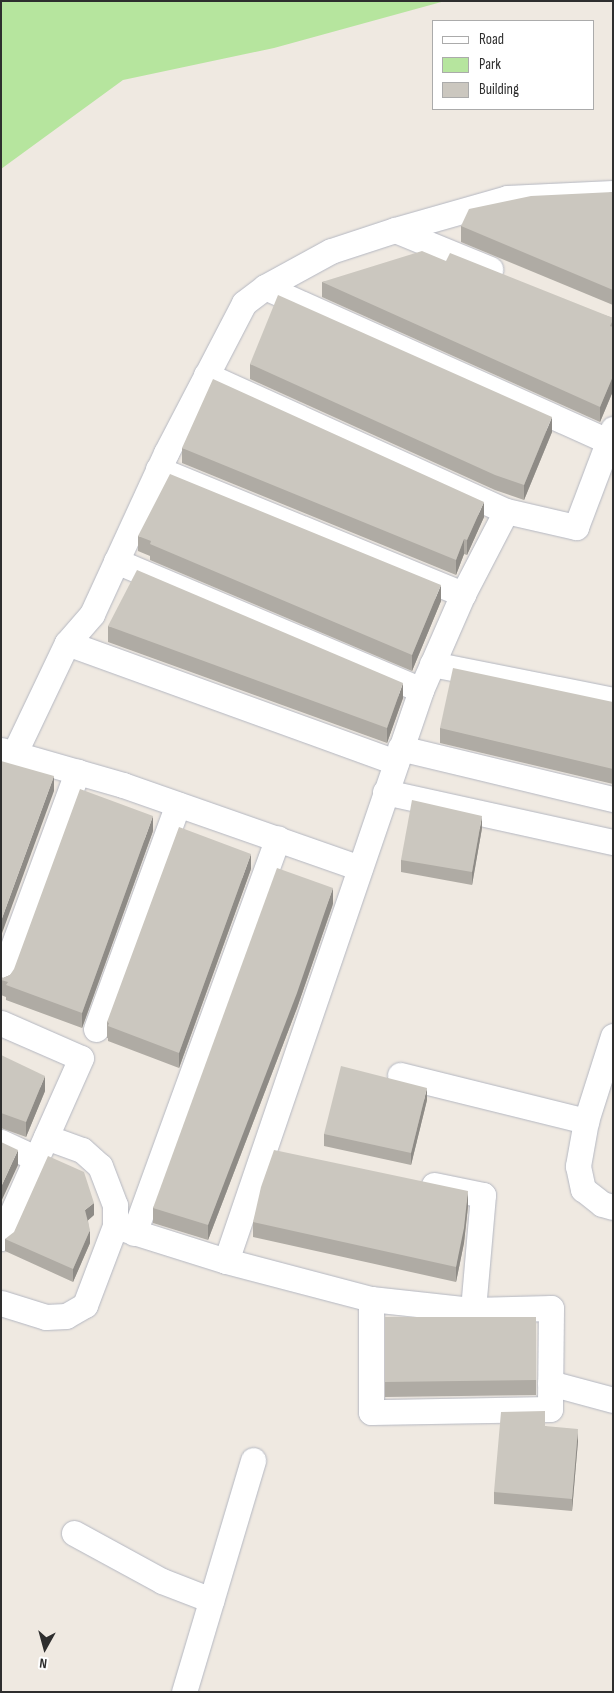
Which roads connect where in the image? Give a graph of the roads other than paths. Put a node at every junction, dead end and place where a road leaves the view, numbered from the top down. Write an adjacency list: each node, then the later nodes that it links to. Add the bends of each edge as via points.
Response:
1 (613, 193): 2 (street, via 507,198)
2 (395, 230): 3 (street); 4 (street, via 331,250)
3 (513, 278)
4 (265, 286): 5 (street, via 244,303); 6 (street)
5 (206, 375): 7 (street); 8 (street)
6 (610, 435): 8 (street, via 576,527)
7 (158, 469): 9 (street); 10 (street)
8 (506, 511): 10 (street)
9 (116, 561): 11 (street, via 92,614); 13 (street)
10 (463, 594): 12 (street)
11 (67, 643): 15 (street); 16 (street)
12 (432, 664): 13 (street); 14 (street)
13 (421, 690): 16 (street)
14 (613, 700)
15 (8, 752): 17 (street)
16 (398, 756): 18 (street); 19 (street)
17 (77, 772): 20 (street); 24 (street)
18 (385, 792): 22 (street); 23 (street)
19 (613, 799)
20 (178, 804): 21 (street); 26 (street)
21 (278, 838): 23 (street); 36 (street)
22 (613, 842)
23 (360, 868): 32 (street)
24 (1, 979)
25 (1, 1023): 31 (street, via 81,1058)
26 (96, 1029)
27 (613, 1036): 29 (street)
28 (400, 1075): 29 (street)
29 (586, 1121): 35 (street, via 578,1166 583,1189 602,1204)
30 (1, 1142): 31 (street)
31 (41, 1147): 36 (street, via 82,1150 100,1166); 37 (street)
32 (263, 1148): 33 (street); 38 (street)
33 (291, 1154)
34 (416, 1181): 41 (street, via 483,1196)
35 (613, 1207)
36 (124, 1229): 38 (street); 40 (street, via 85,1305 66,1316 46,1317)
37 (1, 1237)
38 (226, 1261): 39 (street)
39 (371, 1299): 41 (street); 42 (street, via 371,1412 550,1409)
40 (1, 1303)
41 (473, 1310): 42 (street, via 551,1308)
42 (550, 1383): 43 (street)
43 (613, 1400)
44 (253, 1460): 46 (street)
45 (74, 1533): 46 (street, via 162,1581)
46 (211, 1600): 47 (street)
47 (184, 1692)

